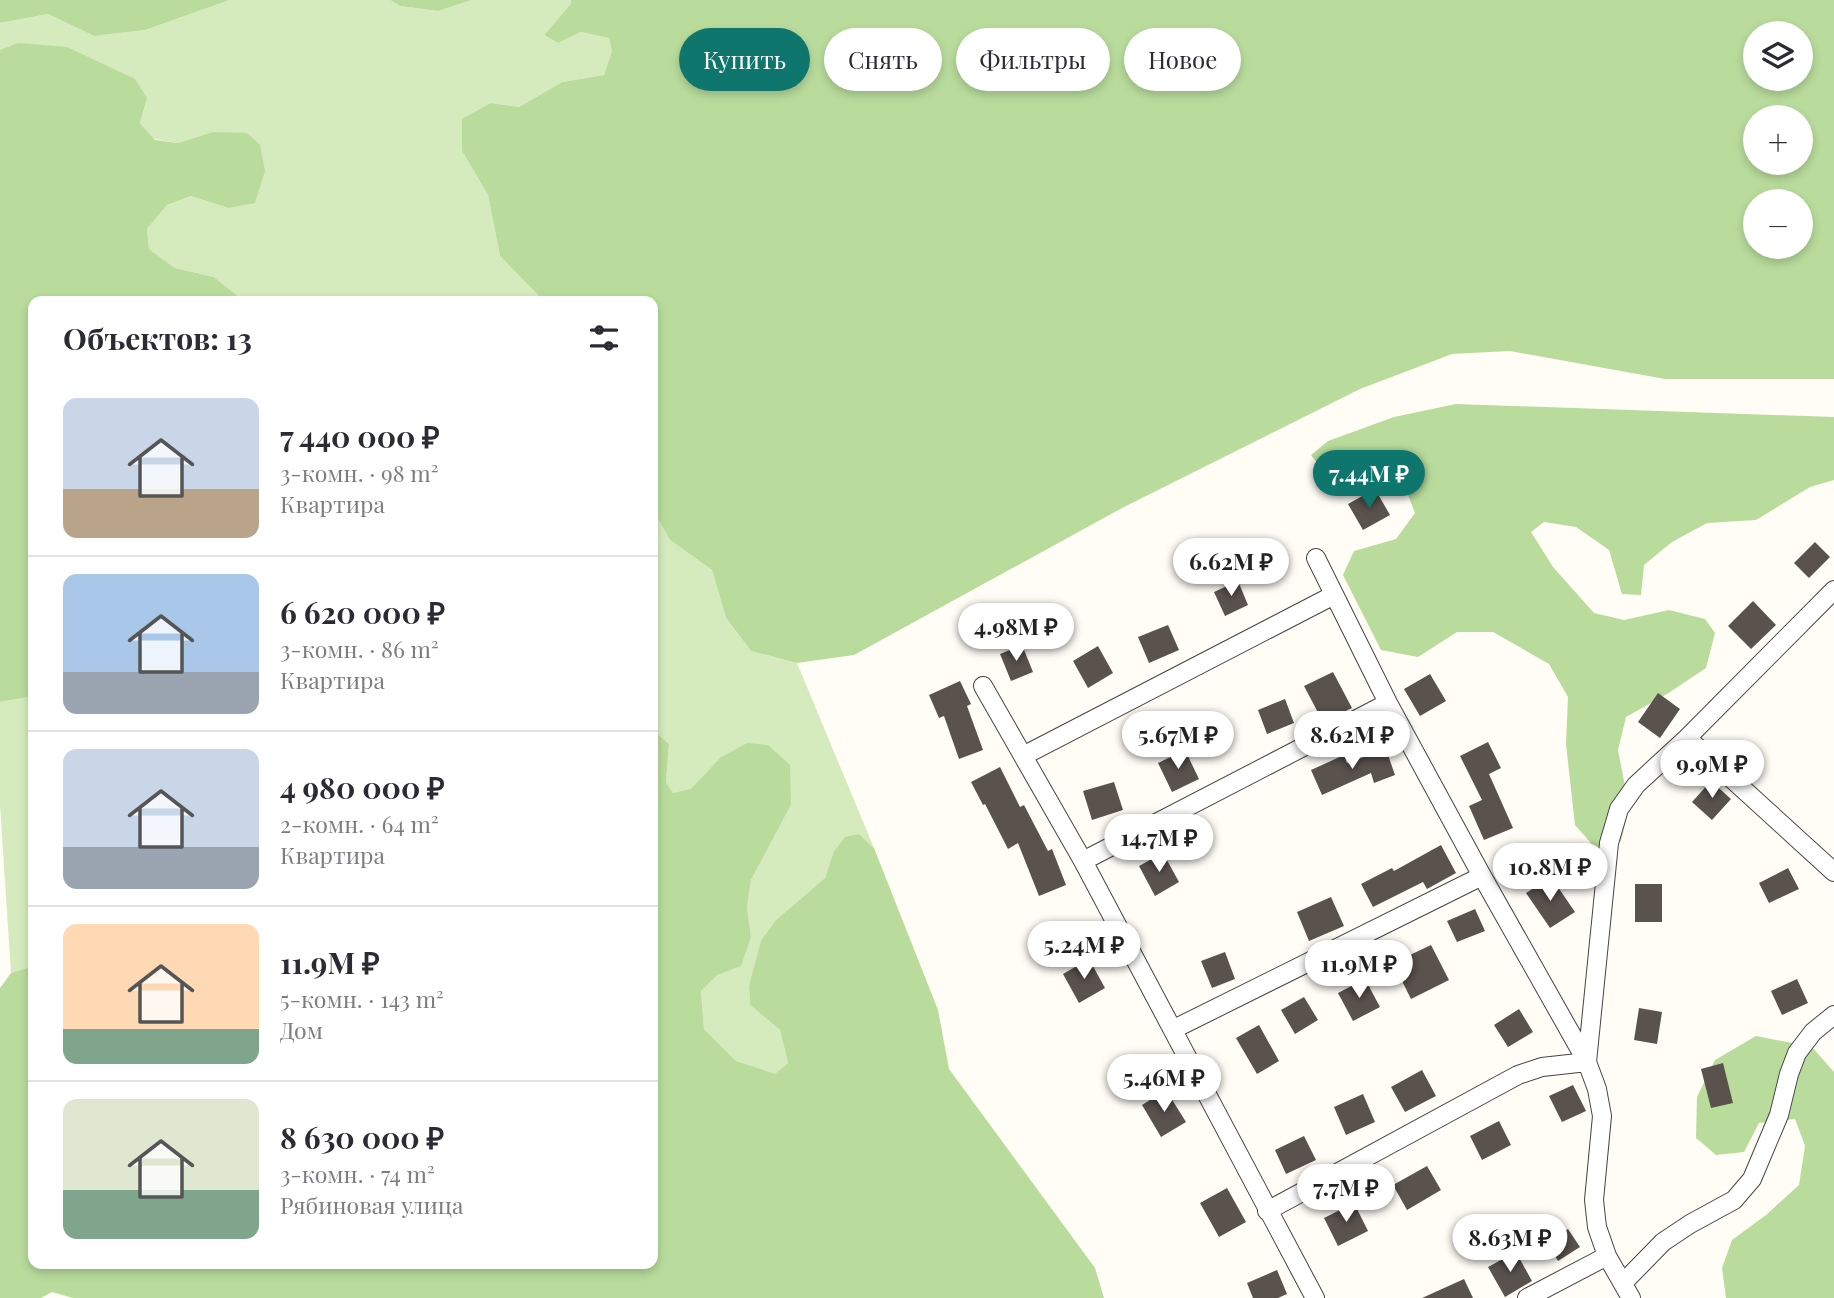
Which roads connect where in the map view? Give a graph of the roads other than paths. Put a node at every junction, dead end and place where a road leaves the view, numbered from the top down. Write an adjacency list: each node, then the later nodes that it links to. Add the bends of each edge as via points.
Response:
1 (1316, 558): 3 (street)
2 (1834, 590): 6 (street)
3 (1334, 595): 5 (street); 7 (street)
4 (983, 686): 7 (street)
5 (1388, 703): 8 (street); 10 (street)
6 (1687, 738): 9 (street); 13 (street, via 1636,785 1619,809 1609,843)
7 (1023, 756): 8 (street)
8 (1083, 861): 12 (street)
9 (1834, 872)
10 (1482, 876): 12 (street); 13 (street)
11 (1834, 1015): 16 (street, via 1797,1053 1779,1115 1752,1179 1734,1200 1663,1242)
12 (1174, 1029): 14 (street)
13 (1587, 1062): 14 (street, via 1518,1075); 15 (street, via 1602,1116 1594,1199)
14 (1267, 1211): 17 (street)
15 (1606, 1256): 16 (street); 18 (street)
16 (1627, 1290)
17 (1315, 1298)
18 (1527, 1298)

